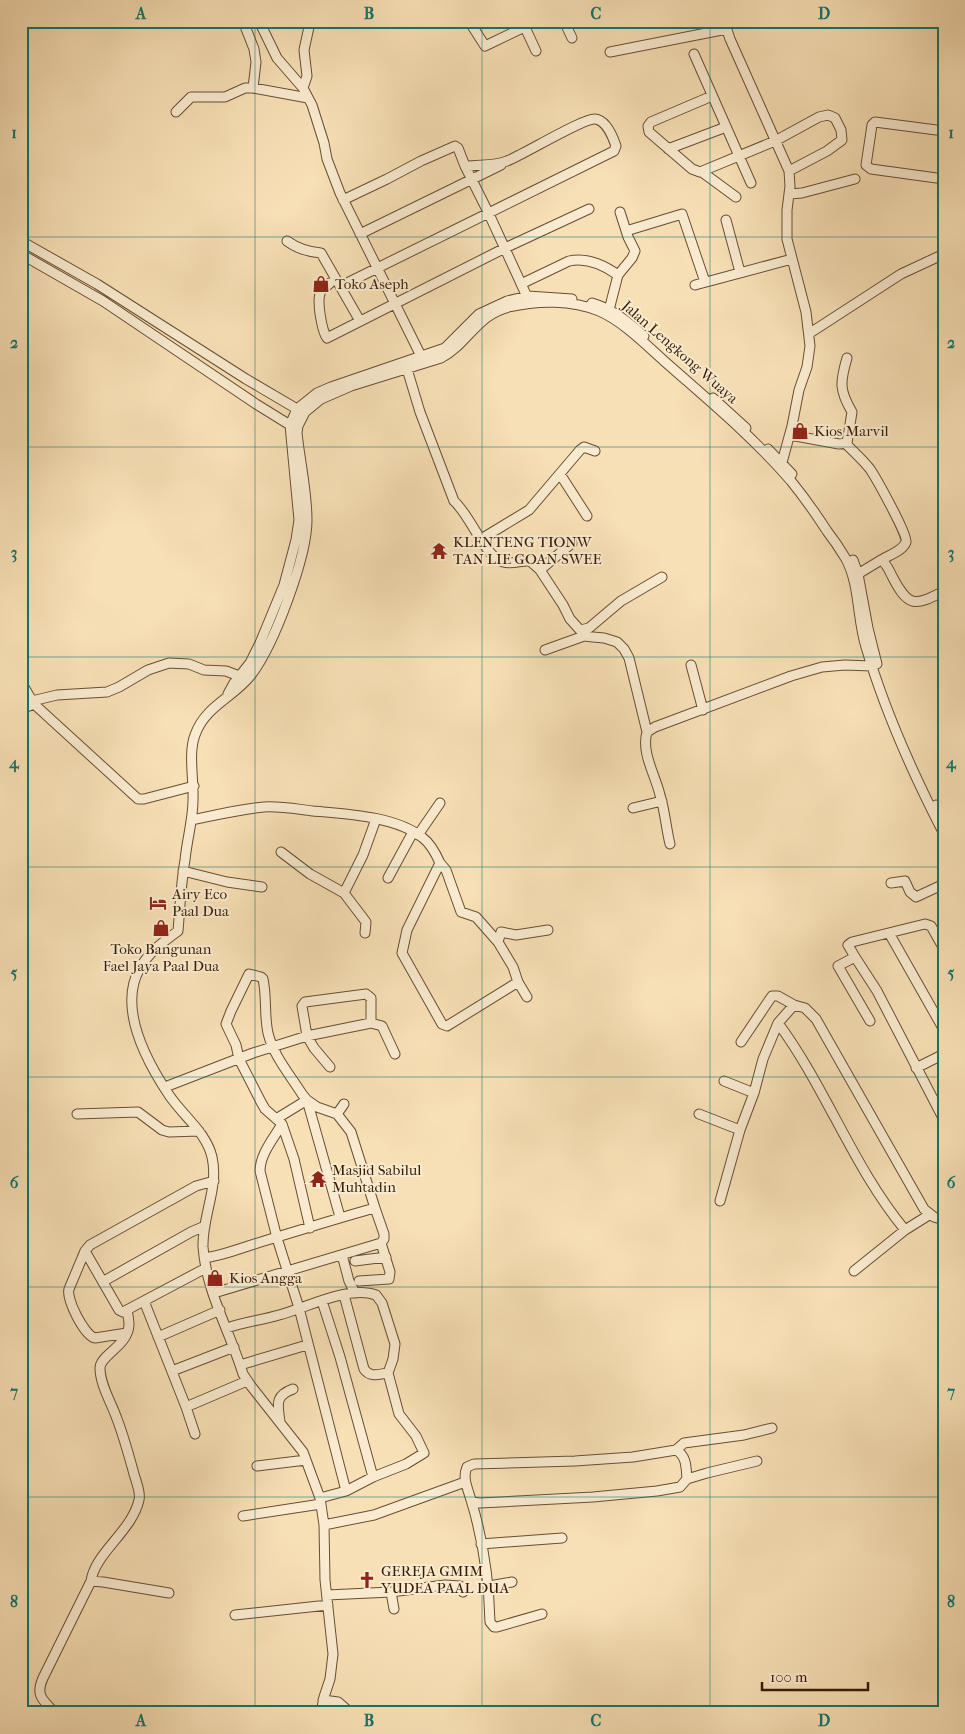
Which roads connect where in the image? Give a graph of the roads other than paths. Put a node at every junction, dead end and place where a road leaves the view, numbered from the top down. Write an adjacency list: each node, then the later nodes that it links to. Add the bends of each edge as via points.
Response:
1 (243, 21): 13 (street, via 256,62)
2 (260, 21): 14 (street, via 277,58)
3 (471, 21): 6 (street, via 485,46)
4 (537, 21): 6 (street)
5 (564, 21): 9 (street)
6 (523, 25): 10 (street)
7 (726, 25): 11 (street); 20 (street)
8 (309, 27): 14 (street, via 304,50 307,76)
9 (572, 38)
10 (536, 51)
11 (610, 52)
12 (694, 54): 15 (street)
13 (253, 88): 16 (street); 17 (street, via 225,97 191,97)
14 (303, 88): 16 (street)
15 (712, 96): 18 (street); 21 (street, via 649,124 649,132)
16 (308, 98): 33 (street)
17 (176, 112)
18 (726, 127): 21 (street); 22 (street)
19 (944, 131): 29 (street, via 875,122 866,165 871,169)
20 (775, 141): 22 (street); 25 (street); 25 (street, via 819,116 835,118 841,130 842,140 839,143)
21 (668, 149): 26 (street, via 692,169)
22 (738, 156): 26 (street); 30 (street)
23 (505, 162): 24 (street); 27 (street); 36 (street, via 593,119 611,133 616,146 614,152)
24 (465, 166): 27 (street); 33 (street, via 458,148 453,146)
25 (789, 171): 31 (street)
26 (702, 172): 32 (street)
27 (471, 179): 36 (street); 39 (street)
28 (855, 179): 31 (street)
29 (944, 179)
30 (751, 183)
31 (789, 194): 45 (street, via 787,232)
32 (736, 197)
33 (343, 200): 39 (street)
34 (589, 209): 42 (street)
35 (620, 212): 38 (street)
36 (489, 214): 42 (street); 46 (street)
37 (726, 220): 47 (street)
38 (626, 231): 48 (street, via 635,251); 49 (street, via 682,214)
39 (360, 234): 46 (street)
40 (21, 241): 62 (street, via 97,284)
41 (287, 241): 53 (street, via 296,248 321,253)
42 (505, 248): 51 (street); 55 (street)
43 (21, 254): 63 (street, via 102,301)
44 (944, 254): 58 (street, via 901,274)
45 (792, 259): 47 (street); 58 (street)
46 (377, 268): 53 (street); 55 (street)
47 (740, 272): 49 (street)
48 (618, 275): 51 (street, via 607,267 577,259); 56 (street)
49 (704, 282): 52 (street)
50 (330, 283): 57 (street, via 320,292 319,298 326,337 334,336)
51 (521, 284): 54 (street)
52 (695, 285)
53 (341, 286): 57 (street)
54 (528, 300): 56 (street, Jalan Lengkong Wuaya, via 573,299); 59 (street, Jalan Lengkong Wuaya, via 507,301 487,309 448,346); 61 (street, Jalan Lengkong Wuaya, via 492,314 441,358); 67 (street, Jalan Lengkong Wuaya, via 573,304 611,318 637,337)
55 (395, 304): 57 (street); 59 (street)
56 (610, 310): 67 (street, Jalan Lengkong Wuaya, via 649,340)
57 (360, 321)
58 (810, 333): 64 (street, via 807,367)
59 (421, 356): 62 (street, Jalan Lengkong Wuaya, via 331,387)
60 (847, 358): 65 (street, via 841,381 846,403 852,412)
61 (407, 369): 70 (street, via 454,501 465,512); 77 (street, Jalan Lengkong Wuaya, via 334,393 312,406 301,419 297,433 307,504 305,542 292,585)
62 (297, 409): 63 (street, Jalan Lengkong Wuaya)
63 (290, 425): 77 (street, Jalan Lengkong Wuaya, via 299,520)
64 (790, 436): 65 (street); 67 (street)
65 (846, 444): 72 (street, via 872,473 906,538 905,544)
66 (595, 452): 68 (street, via 584,447)
67 (781, 465): 74 (street, Jalan Lengkong Wuaya, via 806,492 847,549); 80 (street, Jalan Lengkong Wuaya, via 846,559)
68 (560, 474): 69 (street); 70 (street, via 529,510)
69 (587, 516)
70 (481, 540): 73 (street, via 497,559 512,563 530,561)
71 (572, 543): 73 (street)
72 (882, 560): 74 (street); 76 (street, via 908,600 930,599)
73 (540, 570): 75 (street, via 580,630 589,628 621,601)
74 (858, 574): 94 (street, Jalan Lengkong Wuaya, via 877,666 909,748)
75 (662, 577)
76 (944, 591)
77 (273, 622): 81 (street, Jalan Lengkong Wuaya); 83 (street, Jalan Lengkong Wuaya, via 269,646 242,686)
78 (546, 650): 87 (street, via 584,636 617,642 630,658)
79 (691, 665): 86 (street)
80 (872, 666): 86 (street, via 822,667); 96 (street, Jalan Lengkong Wuaya, via 905,753)
81 (239, 676): 83 (street, Jalan Lengkong Wuaya); 84 (street, via 189,664 170,663 148,670 108,692 57,695)
82 (21, 682): 84 (street)
83 (225, 698): 88 (street, via 206,716 194,736)
84 (33, 702): 85 (street); 88 (street, via 138,799)
85 (21, 709)
86 (703, 710): 87 (street)
87 (647, 732): 89 (street, via 644,742 646,753)
88 (194, 786): 93 (street)
89 (662, 802): 91 (street); 97 (street)
90 (440, 803): 95 (street)
91 (634, 808)
92 (376, 819): 93 (street, via 272,806); 95 (street); 105 (street)
93 (192, 820): 100 (street)
94 (944, 820)
95 (416, 833): 99 (street, via 431,845); 101 (street)
96 (944, 834)
97 (670, 844)
98 (281, 852): 105 (street, via 310,874)
99 (440, 863): 109 (street, via 446,870 461,912 474,916); 112 (street, via 407,930 402,953 442,1024 447,1026)
100 (183, 871): 104 (street); 128 (street, via 178,931 149,955 132,987 136,1029 150,1064)
101 (388, 878)
102 (891, 883): 103 (street, via 905,882 916,897)
103 (944, 884)
104 (262, 887)
105 (344, 893): 107 (street, via 366,922)
106 (548, 930): 109 (street, via 516,935 501,932)
107 (365, 933)
108 (889, 933): 110 (street, via 928,924); 111 (street, via 852,942 848,945); 118 (street)
109 (498, 942): 112 (street)
110 (944, 949)
111 (855, 957): 115 (street, via 838,966); 126 (street, via 877,991)
112 (518, 982): 113 (street)
113 (527, 997)
114 (794, 1005): 116 (street); 120 (street, via 772,996); 142 (street, via 805,1008 816,1020)
115 (870, 1021)
116 (778, 1022): 129 (street); 147 (street, via 821,1090 872,1186)
117 (371, 1023): 119 (street); 119 (street, via 371,998 366,994 306,1001 302,1006); 122 (street, via 382,1026)
118 (944, 1030)
119 (307, 1036): 121 (street); 125 (street)
120 (741, 1042)
121 (272, 1047): 124 (street); 124 (street, via 263,979 249,974 226,1024); 130 (street)
122 (395, 1054)
123 (944, 1054): 126 (street)
124 (239, 1058): 128 (street); 136 (street, via 261,1102)
125 (330, 1067)
126 (916, 1068): 135 (street)
127 (724, 1081): 129 (street)
128 (165, 1087): 138 (street)
129 (754, 1093): 137 (street)
130 (306, 1100): 133 (street); 136 (street); 143 (street)
131 (344, 1104): 133 (street)
132 (77, 1114): 138 (street, via 138,1112 162,1130)
133 (337, 1114): 141 (street, via 353,1137)
134 (699, 1114): 137 (street)
135 (944, 1120)
136 (279, 1121): 146 (street, via 294,1159); 148 (street, via 260,1164)
137 (740, 1130): 140 (street)
138 (199, 1131): 139 (street, via 208,1145)
139 (214, 1181): 145 (street); 150 (street, via 196,1186)
140 (720, 1201)
141 (375, 1208): 143 (street); 149 (street, via 384,1234)
142 (930, 1215): 144 (street); 147 (street)
143 (340, 1217): 146 (street)
144 (944, 1220)
145 (205, 1226): 153 (street); 158 (street)
146 (310, 1228): 148 (street)
147 (905, 1230): 156 (street)
148 (277, 1238): 153 (street); 157 (street)
149 (381, 1243): 151 (street); 152 (street)
150 (85, 1250): 158 (street); 169 (street, via 68,1294 86,1333 94,1338)
151 (342, 1255): 157 (street); 161 (street)
152 (386, 1257): 154 (street); 159 (street, via 389,1279)
153 (205, 1258): 155 (street)
154 (355, 1261)
155 (206, 1268): 160 (street); 163 (street)
156 (854, 1271)
157 (287, 1272): 160 (street); 165 (street)
158 (104, 1281): 166 (street, via 119,1310)
159 (359, 1281)
160 (214, 1293): 167 (street)
161 (355, 1293): 162 (street); 175 (street, via 371,1294 382,1303 395,1344)
162 (344, 1295): 164 (street); 175 (street, via 364,1369 371,1375)
163 (144, 1301): 166 (street); 170 (street)
164 (322, 1302): 165 (street); 186 (street)
165 (299, 1308): 168 (street); 171 (street)
166 (127, 1310): 169 (street)
167 (220, 1310): 168 (street); 170 (street)
168 (227, 1328): 172 (street)
169 (128, 1333): 196 (street, via 100,1368 140,1497 126,1527 95,1568)
170 (158, 1337): 174 (street)
171 (307, 1345): 173 (street); 189 (street)
172 (234, 1347): 173 (street); 174 (street)
173 (240, 1365): 176 (street)
174 (172, 1371): 178 (street)
175 (388, 1373): 186 (street, via 399,1414 424,1453)
176 (247, 1381): 178 (street); 179 (street)
177 (292, 1389): 179 (street, via 282,1393 279,1399)
178 (186, 1407): 181 (street)
179 (280, 1423): 183 (street)
180 (772, 1428): 182 (street, via 684,1443)
181 (195, 1434)
182 (676, 1450): 187 (street, via 685,1459); 188 (street, via 633,1457 474,1464 467,1467)
183 (306, 1460): 185 (street); 190 (street)
184 (757, 1461): 187 (street)
185 (258, 1466)
186 (372, 1477): 189 (street)
187 (687, 1480): 191 (street, via 680,1487 623,1495)
188 (465, 1482): 191 (street); 193 (street, via 374,1515)
189 (346, 1491): 190 (street)
190 (320, 1501): 192 (street); 193 (street)
191 (472, 1502): 195 (street)
192 (243, 1516)
193 (324, 1525): 202 (street)
194 (562, 1538): 195 (street)
195 (481, 1544): 198 (street)
196 (90, 1582): 201 (street); 208 (street, via 42,1678 39,1690)
197 (512, 1582): 198 (street)
198 (489, 1586): 205 (street, via 490,1622 494,1627)
199 (391, 1592): 200 (street, via 444,1585 460,1586); 202 (street); 204 (street)
200 (463, 1592)
201 (169, 1593)
202 (327, 1595): 203 (street)
203 (328, 1605): 206 (street); 207 (street, via 333,1654)
204 (394, 1609)
205 (542, 1614)
206 (235, 1615)
207 (323, 1700): 209 (street); 210 (street, via 338,1702 346,1708)
208 (55, 1713)
209 (321, 1713)
210 (346, 1713)

